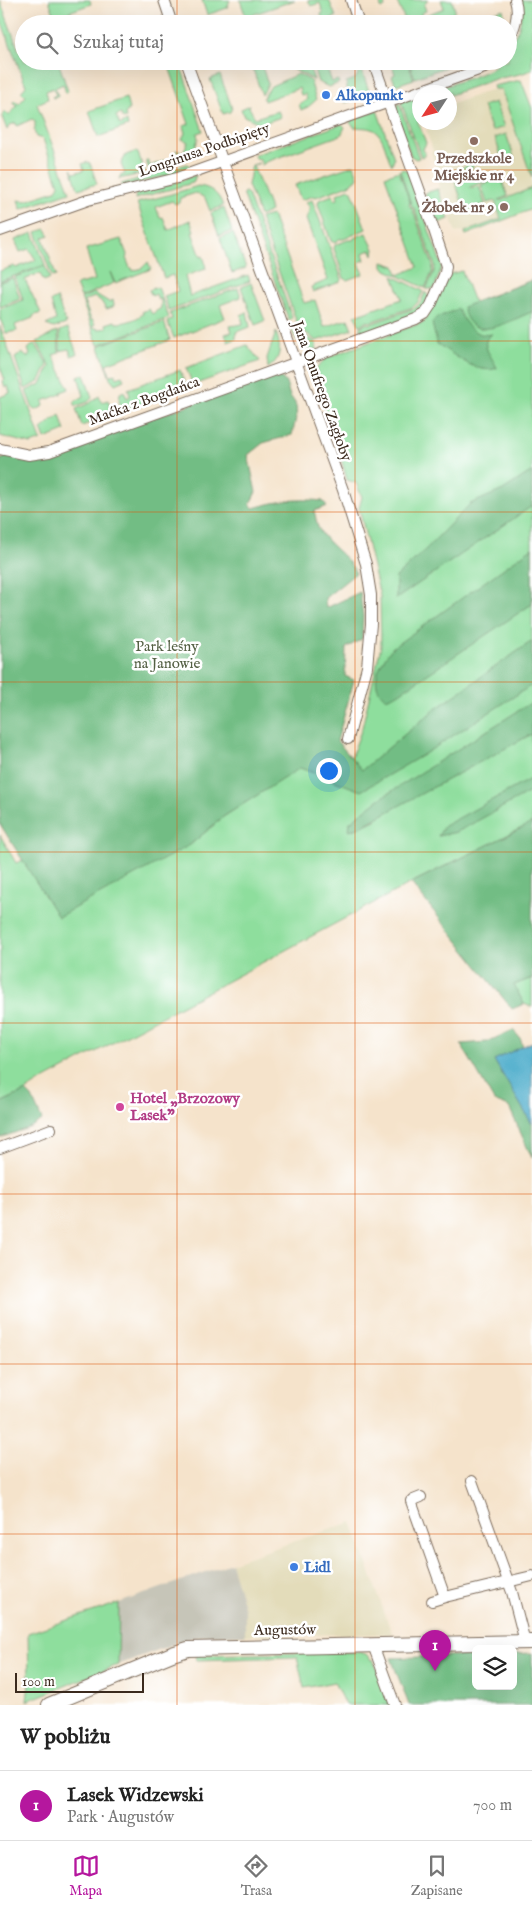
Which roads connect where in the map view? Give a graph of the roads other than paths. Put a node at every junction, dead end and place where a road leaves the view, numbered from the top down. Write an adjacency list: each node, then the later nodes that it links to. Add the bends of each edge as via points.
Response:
1 (164, 0): 4 (street)
2 (351, 0): 5 (street)
3 (515, 0): 6 (street)
4 (169, 15)
5 (356, 15)
6 (516, 15)
7 (189, 70): 11 (street, Jana Onufrego Zagłoby)
8 (376, 70): 10 (street, Maćka z Bogdańca)
9 (478, 70): 10 (street, Longinusa Podbipięty)
10 (388, 102): 11 (street, Longinusa Podbipięty); 13 (street, Maćka z Bogdańca, via 439,243 445,274 431,305 421,317)
11 (224, 160): 12 (street, Longinusa Podbipięty, via 177,178 79,203); 13 (street, Jana Onufrego Zagłoby)
12 (0, 231)
13 (295, 362): 14 (street, Maćka z Bogdańca, via 49,452 29,455); 15 (street, Jana Onufrego Zagłoby, via 343,490 369,583 371,624 367,667)
14 (0, 449)
15 (348, 739)
16 (52, 1129): 17 (street)
17 (0, 1148)
18 (472, 1482): 21 (street)
19 (421, 1497): 22 (street, via 411,1501)
20 (532, 1576): 21 (street)
21 (507, 1582): 22 (street); 24 (street)
22 (445, 1597): 23 (street)
23 (432, 1601)
24 (528, 1642): 25 (street, Augustów)
25 (373, 1645): 26 (street, Augustów, via 188,1649); 27 (street)
26 (50, 1705)
27 (395, 1705)

